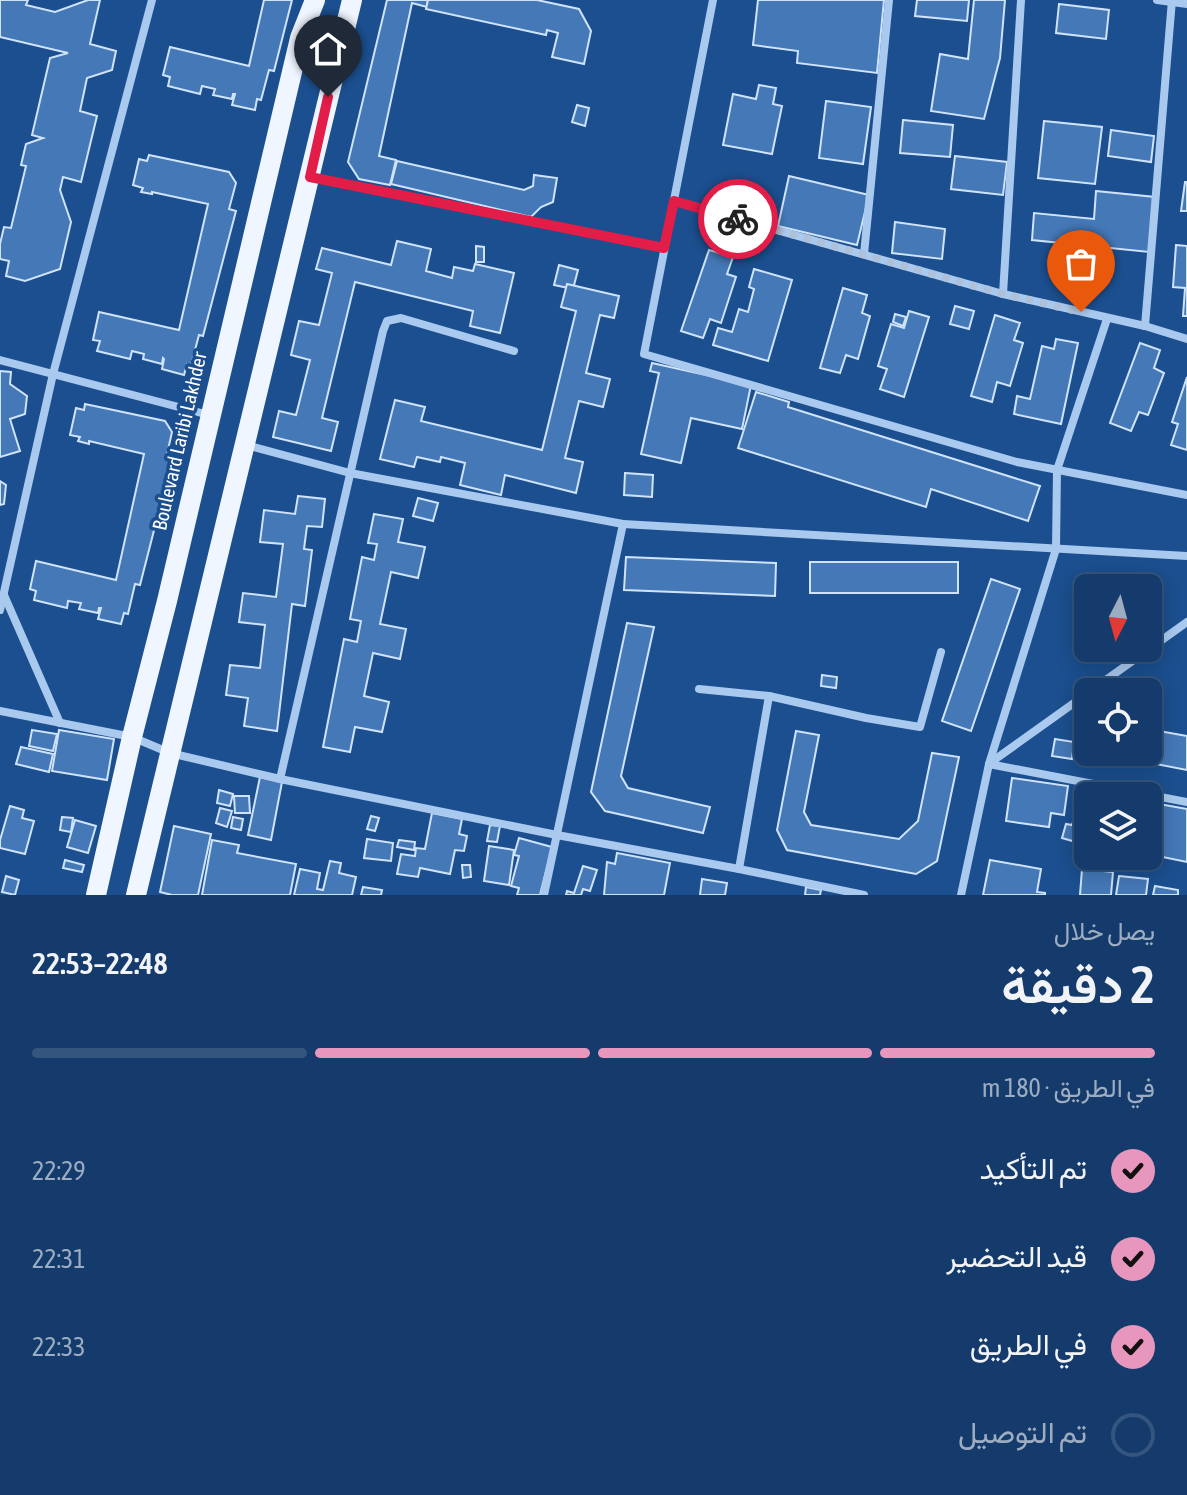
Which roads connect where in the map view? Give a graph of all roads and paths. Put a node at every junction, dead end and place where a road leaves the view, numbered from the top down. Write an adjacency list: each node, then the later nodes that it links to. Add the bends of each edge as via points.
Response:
1 (152, 0): 20 (street)
2 (315, 0): 21 (main road, Boulevard Laribi Lakhder, via 300,38)
3 (352, 0): 10 (main road)
4 (713, 0): 11 (street)
5 (889, 0): 13 (street)
6 (1021, 0): 14 (street)
7 (1157, 0): 8 (street)
8 (1172, 1): 9 (street); 16 (street)
9 (1187, 4)
10 (310, 177): 12 (street); 22 (main road)
11 (674, 201): 12 (street); 13 (street)
12 (664, 248): 23 (street, via 644,354)
13 (864, 254): 14 (street)
14 (1003, 294): 15 (street)
15 (1107, 319): 16 (street); 23 (street)
16 (1145, 326): 17 (street)
17 (1187, 339)
18 (514, 351): 24 (street, via 401,318 387,321)
19 (0, 360): 20 (street)
20 (53, 374): 21 (street); 29 (street)
21 (209, 415): 39 (main road, Boulevard Laribi Lakhder)
22 (245, 445): 24 (street); 40 (main road)
23 (1057, 470): 25 (street); 27 (street)
24 (350, 473): 26 (street); 42 (street)
25 (1187, 495)
26 (623, 524): 27 (street); 44 (street)
27 (1056, 549): 28 (street); 41 (street)
28 (1187, 556)
29 (4, 593): 30 (street); 38 (street)
30 (0, 610)
31 (1187, 622): 33 (street)
32 (941, 652): 35 (street, via 920,727)
33 (1109, 678)
34 (699, 689): 35 (street)
35 (769, 696): 45 (street)
36 (1074, 703): 41 (street)
37 (0, 711): 38 (street)
38 (60, 723): 39 (street)
39 (132, 737): 40 (street); 46 (main road, Boulevard Laribi Lakhder)
40 (170, 753): 42 (street); 47 (main road)
41 (989, 764): 43 (street); 50 (street)
42 (280, 779): 44 (street)
43 (1187, 802)
44 (557, 835): 45 (street); 48 (street)
45 (739, 869): 49 (street)
46 (96, 895)
47 (136, 895)
48 (544, 895)
49 (864, 895)
50 (961, 895)

